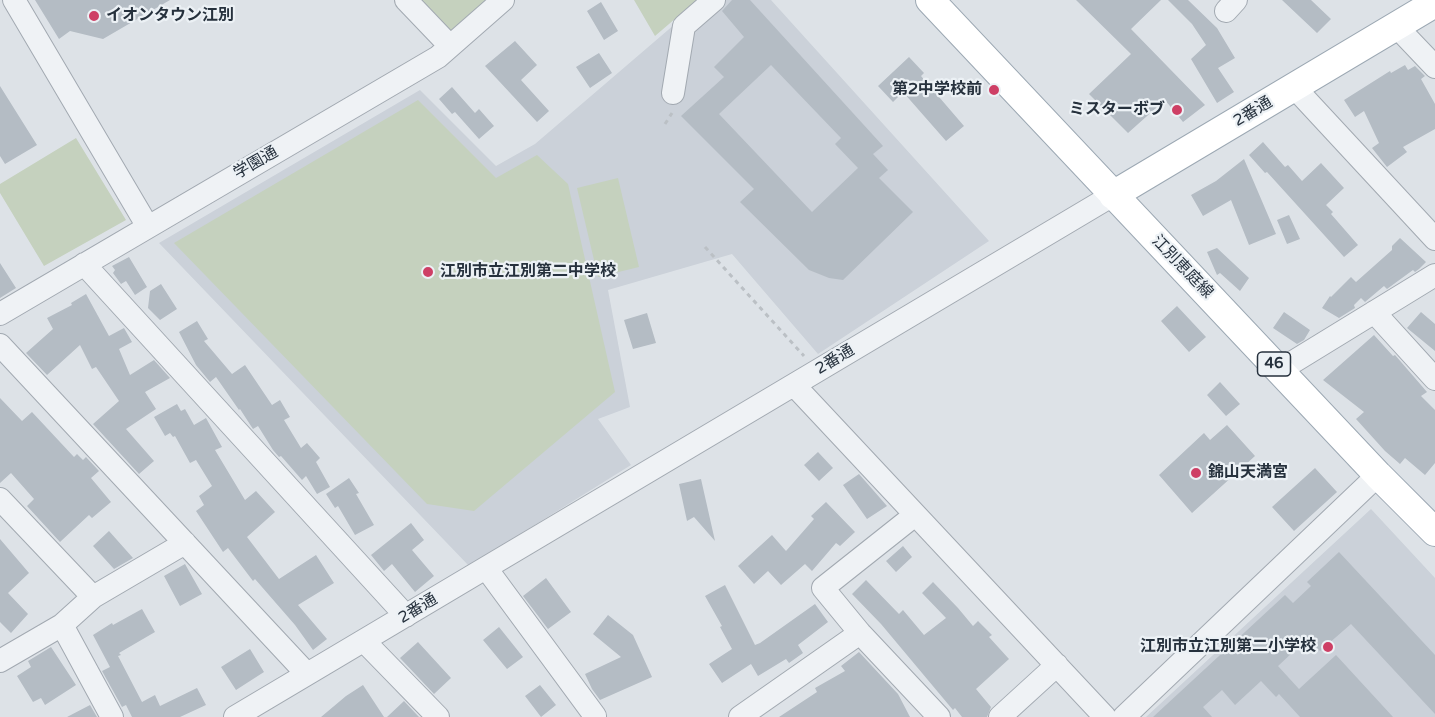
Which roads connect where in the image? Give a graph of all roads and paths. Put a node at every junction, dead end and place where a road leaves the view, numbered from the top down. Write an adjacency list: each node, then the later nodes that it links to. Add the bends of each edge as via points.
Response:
1 (14, 0): 13 (street)
2 (406, 0): 8 (street)
3 (503, 0): 8 (street, 学園通)
4 (714, 0): 11 (street, via 684,26)
5 (930, 0): 12 (main road, 江別恵庭線 / 46)
6 (1435, 3): 7 (main road, 2番通)
7 (1396, 26): 9 (street); 10 (main road, 2番通)
8 (450, 46): 13 (street, 学園通, via 438,57)
9 (1435, 67)
10 (1294, 87): 12 (main road, 2番通); 14 (street)
11 (673, 93)
12 (1113, 195): 22 (main road, 江別恵庭線 / 46); 24 (street, 2番通)
13 (148, 227): 16 (street, 学園通)
14 (1435, 239)
15 (705, 247): 21 (path)
16 (84, 264): 19 (street, 学園通); 32 (street)
17 (1435, 275): 18 (street)
18 (1374, 312): 22 (street); 23 (street)
19 (0, 314)
20 (0, 345): 29 (street)
21 (805, 358)
22 (1280, 370): 25 (main road, 江別恵庭線 / 46)
23 (1435, 379)
24 (794, 385): 27 (street); 30 (street, 2番通)
25 (1378, 476): 28 (main road, 江別恵庭線 / 46); 47 (street)
26 (0, 499): 31 (street)
27 (915, 515): 34 (street, via 822,588); 37 (street)
28 (1435, 532)
29 (184, 543): 31 (street); 38 (street)
30 (486, 568): 32 (street, 2番通); 43 (street)
31 (93, 597): 33 (street)
32 (406, 616): 35 (street, 2番通)
33 (62, 625): 36 (street); 40 (street)
34 (860, 633): 39 (street); 44 (street)
35 (364, 641): 38 (street, 2番通); 42 (street)
36 (3, 654)
37 (1057, 665): 45 (street); 46 (street)
38 (307, 674): 41 (street, 2番通)
39 (937, 716)
40 (112, 717)
41 (235, 717)
42 (438, 717)
43 (593, 717)
44 (740, 717)
45 (1000, 717)
46 (1105, 717)
47 (1124, 717)

